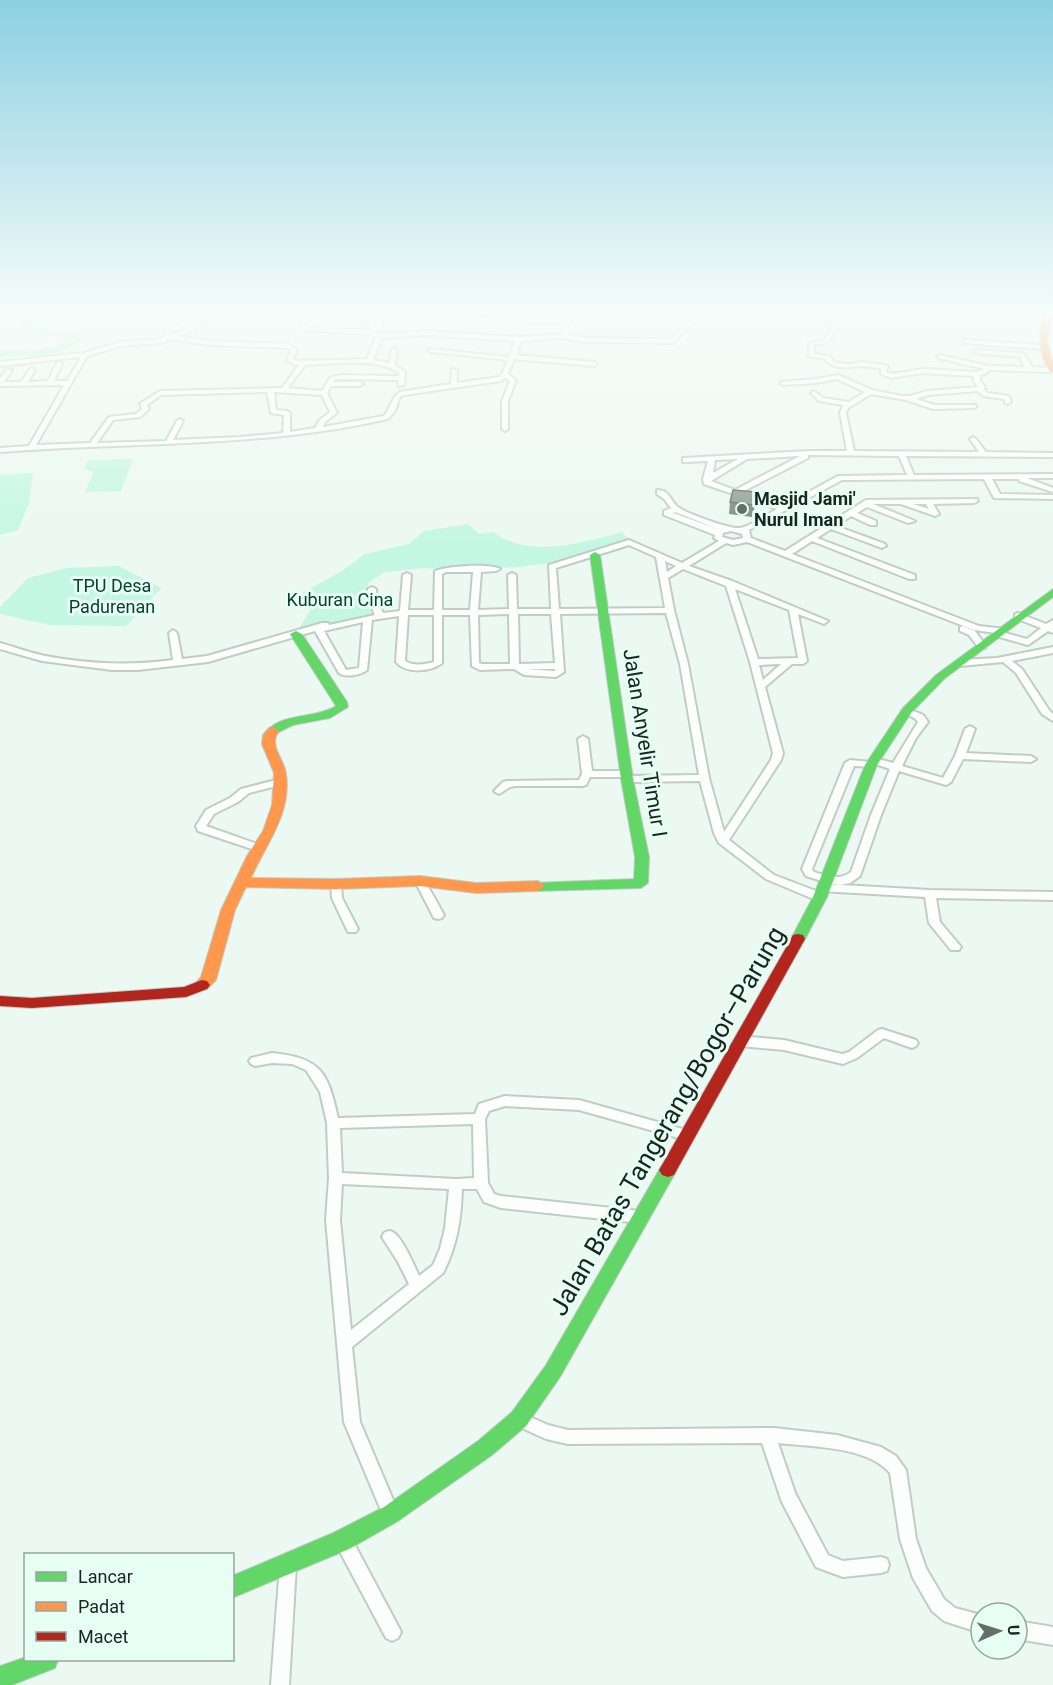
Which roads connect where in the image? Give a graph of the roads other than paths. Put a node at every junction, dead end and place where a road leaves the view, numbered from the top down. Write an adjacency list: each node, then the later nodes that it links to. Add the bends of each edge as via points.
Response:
1 (65, 392): 24 (street)
2 (210, 392): 23 (street, via 160,393 143,404 146,409 138,416 111,418)
3 (270, 392): 20 (street, via 273,412 287,413)
4 (311, 392): 10 (street)
5 (416, 392): 12 (street)
6 (509, 392): 18 (street)
7 (870, 392): 13 (street); 15 (street)
8 (945, 392): 13 (street)
9 (983, 392): 14 (street, via 1007,397)
10 (324, 393): 19 (street, via 334,413 322,421)
11 (814, 393): 15 (street, via 836,407)
12 (400, 394): 19 (street, via 388,417)
13 (906, 398): 16 (street, via 933,407)
14 (1008, 402)
15 (848, 406): 27 (street, via 844,421)
16 (974, 406)
17 (180, 421): 22 (street)
18 (505, 429)
19 (318, 430): 20 (street)
20 (286, 434): 22 (street)
21 (973, 439): 28 (street)
22 (169, 442): 23 (street)
23 (93, 444): 24 (street)
24 (32, 447): 25 (street)
25 (0, 450)
26 (809, 453): 27 (street); 31 (street); 41 (street)
27 (851, 453): 29 (street)
28 (983, 453): 29 (street); 30 (street)
29 (902, 454): 35 (street)
30 (1053, 455)
31 (749, 457): 32 (street); 38 (street)
32 (712, 459): 33 (street); 38 (street)
33 (686, 460)
34 (1053, 476): 37 (street)
35 (912, 477): 36 (street); 47 (street, via 841,478)
36 (987, 477): 37 (street); 42 (street, via 997,496)
37 (1014, 477): 39 (street)
38 (707, 479): 41 (street)
39 (1053, 489)
40 (660, 492): 52 (street, via 675,509 667,513)
41 (736, 492): 47 (street)
42 (1053, 497)
43 (899, 501): 44 (street); 44 (street, via 935,514); 46 (street)
44 (928, 501): 45 (street)
45 (967, 503)
46 (866, 504): 48 (street); 49 (street)
47 (783, 509): 53 (street)
48 (850, 513): 50 (street); 51 (street)
49 (911, 521)
50 (873, 523)
51 (829, 526): 54 (street); 57 (street)
52 (721, 531): 53 (street); 55 (street, via 718,538)
53 (742, 531): 56 (street, via 748,535)
54 (810, 538): 58 (street); 67 (street)
55 (724, 541): 56 (street); 61 (street)
56 (745, 541): 58 (street); 84 (street)
57 (882, 546)
58 (786, 554): 84 (street)
59 (595, 555): 60 (street, via 632,542); 72 (street, Jalan Anyelir Timur I); 75 (street, via 552,567)
60 (660, 555): 61 (street); 66 (street)
61 (682, 566): 66 (street); 68 (street)
62 (496, 568): 63 (street)
63 (477, 569): 77 (street, via 438,573); 78 (street)
64 (407, 575): 76 (street)
65 (512, 575): 74 (street)
66 (664, 577): 73 (street)
67 (912, 577)
68 (729, 583): 71 (street); 93 (street)
69 (372, 589): 80 (street)
70 (1053, 592): 79 (street, Jalan Batas Tangerang/Bogor–Parung)
71 (793, 609): 81 (street); 95 (street, via 805,658)
72 (604, 610): 73 (street); 75 (street); 108 (street, Jalan Anyelir Timur I)
73 (670, 610): 109 (street, via 684,664)
74 (514, 612): 75 (street); 78 (street); 97 (street)
75 (554, 612): 97 (street, via 559,669 527,673)
76 (403, 613): 77 (street); 77 (street, via 401,664 432,666 438,663); 80 (street)
77 (438, 613): 78 (street)
78 (474, 613): 97 (street, via 475,664)
79 (1018, 616): 83 (street); 85 (street, Jalan Batas Tangerang/Bogor–Parung)
80 (374, 618): 82 (street); 87 (street, via 363,617); 89 (street)
81 (824, 621)
82 (351, 623): 89 (street); 89 (street, via 319,630 343,673 363,670)
83 (1051, 627): 85 (street, via 1028,642)
84 (975, 631): 85 (street); 90 (street)
85 (1001, 632): 90 (street, Jalan Batas Tangerang/Bogor–Parung)
86 (173, 633): 94 (street)
87 (296, 634): 94 (street, via 208,659); 110 (street, via 342,704 336,713 283,724 272,732 267,740)
88 (0, 646): 94 (street, via 27,655 112,667)
89 (366, 646)
90 (982, 646): 96 (street, Jalan Batas Tangerang/Bogor–Parung)
91 (1053, 650): 92 (street)
92 (1005, 660): 96 (street); 100 (street, via 1019,671)
93 (754, 662): 95 (street); 98 (street)
94 (178, 663)
95 (788, 663): 98 (street)
96 (960, 663): 99 (street, Jalan Batas Tangerang/Bogor–Parung)
97 (515, 666)
98 (760, 687): 112 (street, via 776,760)
99 (907, 711): 105 (street, Jalan Batas Tangerang/Bogor–Parung); 106 (street, via 924,722)
100 (1053, 718)
101 (970, 729): 103 (street)
102 (583, 739): 107 (street)
103 (960, 756): 104 (street); 106 (street, via 946,782)
104 (1031, 759)
105 (873, 763): 106 (street); 117 (street, Jalan Batas Tangerang/Bogor–Parung); 117 (street, via 850,763 807,868)
106 (895, 767): 117 (street, via 856,874)
107 (587, 774): 108 (street); 111 (street, via 582,783 515,783)
108 (627, 776): 109 (street); 114 (street, Jalan Anyelir Timur I, via 642,857 641,883 476,888)
109 (704, 778): 112 (street, via 714,822)
110 (280, 782): 113 (street, via 279,805); 113 (street, via 245,791 210,812 201,826 202,830)
111 (499, 791)
112 (723, 841): 117 (street, via 770,877)
113 (259, 848): 115 (street)
114 (420, 881): 116 (street); 120 (street)
115 (243, 882): 116 (street); 123 (street, via 228,910 212,971 202,986 186,992 32,1003)
116 (336, 884): 121 (street, via 337,898)
117 (824, 888): 118 (street); 124 (street, Jalan Batas Tangerang/Bogor–Parung)
118 (930, 894): 119 (street); 122 (street, via 935,923)
119 (1053, 896)
120 (438, 915)
121 (352, 929)
122 (955, 947)
123 (0, 1001)
124 (741, 1041): 125 (street, via 843,1059 882,1033); 129 (street, Jalan Batas Tangerang/Bogor–Parung)
125 (912, 1043)
126 (255, 1061): 128 (street, via 293,1060 310,1067 326,1092)
127 (479, 1119): 128 (street); 129 (street, via 484,1107 505,1101 579,1105); 131 (street)
128 (333, 1123): 130 (street)
129 (686, 1135): 133 (street, Jalan Batas Tangerang/Bogor–Parung)
130 (336, 1178): 132 (street); 136 (street, via 333,1220)
131 (481, 1183): 132 (street); 133 (street, via 489,1198 501,1202)
132 (456, 1184): 135 (street, via 447,1253 438,1269)
133 (640, 1217): 137 (street, Jalan Batas Tangerang/Bogor–Parung, via 553,1371)
134 (389, 1237): 135 (street)
135 (417, 1287): 136 (street)
136 (345, 1344): 139 (street, via 352,1422)
137 (519, 1419): 138 (street, via 568,1437); 139 (street, Jalan Batas Tangerang/Bogor–Parung, via 485,1448)
138 (767, 1435): 142 (street, via 788,1496 822,1561 843,1569); 144 (street, via 837,1442 875,1452 890,1461 901,1478 908,1539 919,1572 938,1605 950,1615)
139 (391, 1514): 140 (street, Jalan Batas Tangerang/Bogor–Parung)
140 (343, 1540): 141 (street, Jalan Batas Tangerang/Bogor–Parung); 145 (street)
141 (288, 1565): 143 (street, Jalan Batas Tangerang/Bogor–Parung); 150 (street)
142 (881, 1565)
143 (234, 1586)
144 (969, 1621)
145 (392, 1632)
146 (1029, 1632): 147 (street)
147 (1053, 1636)
148 (42, 1661): 149 (street)
149 (0, 1678)
150 (280, 1685)

